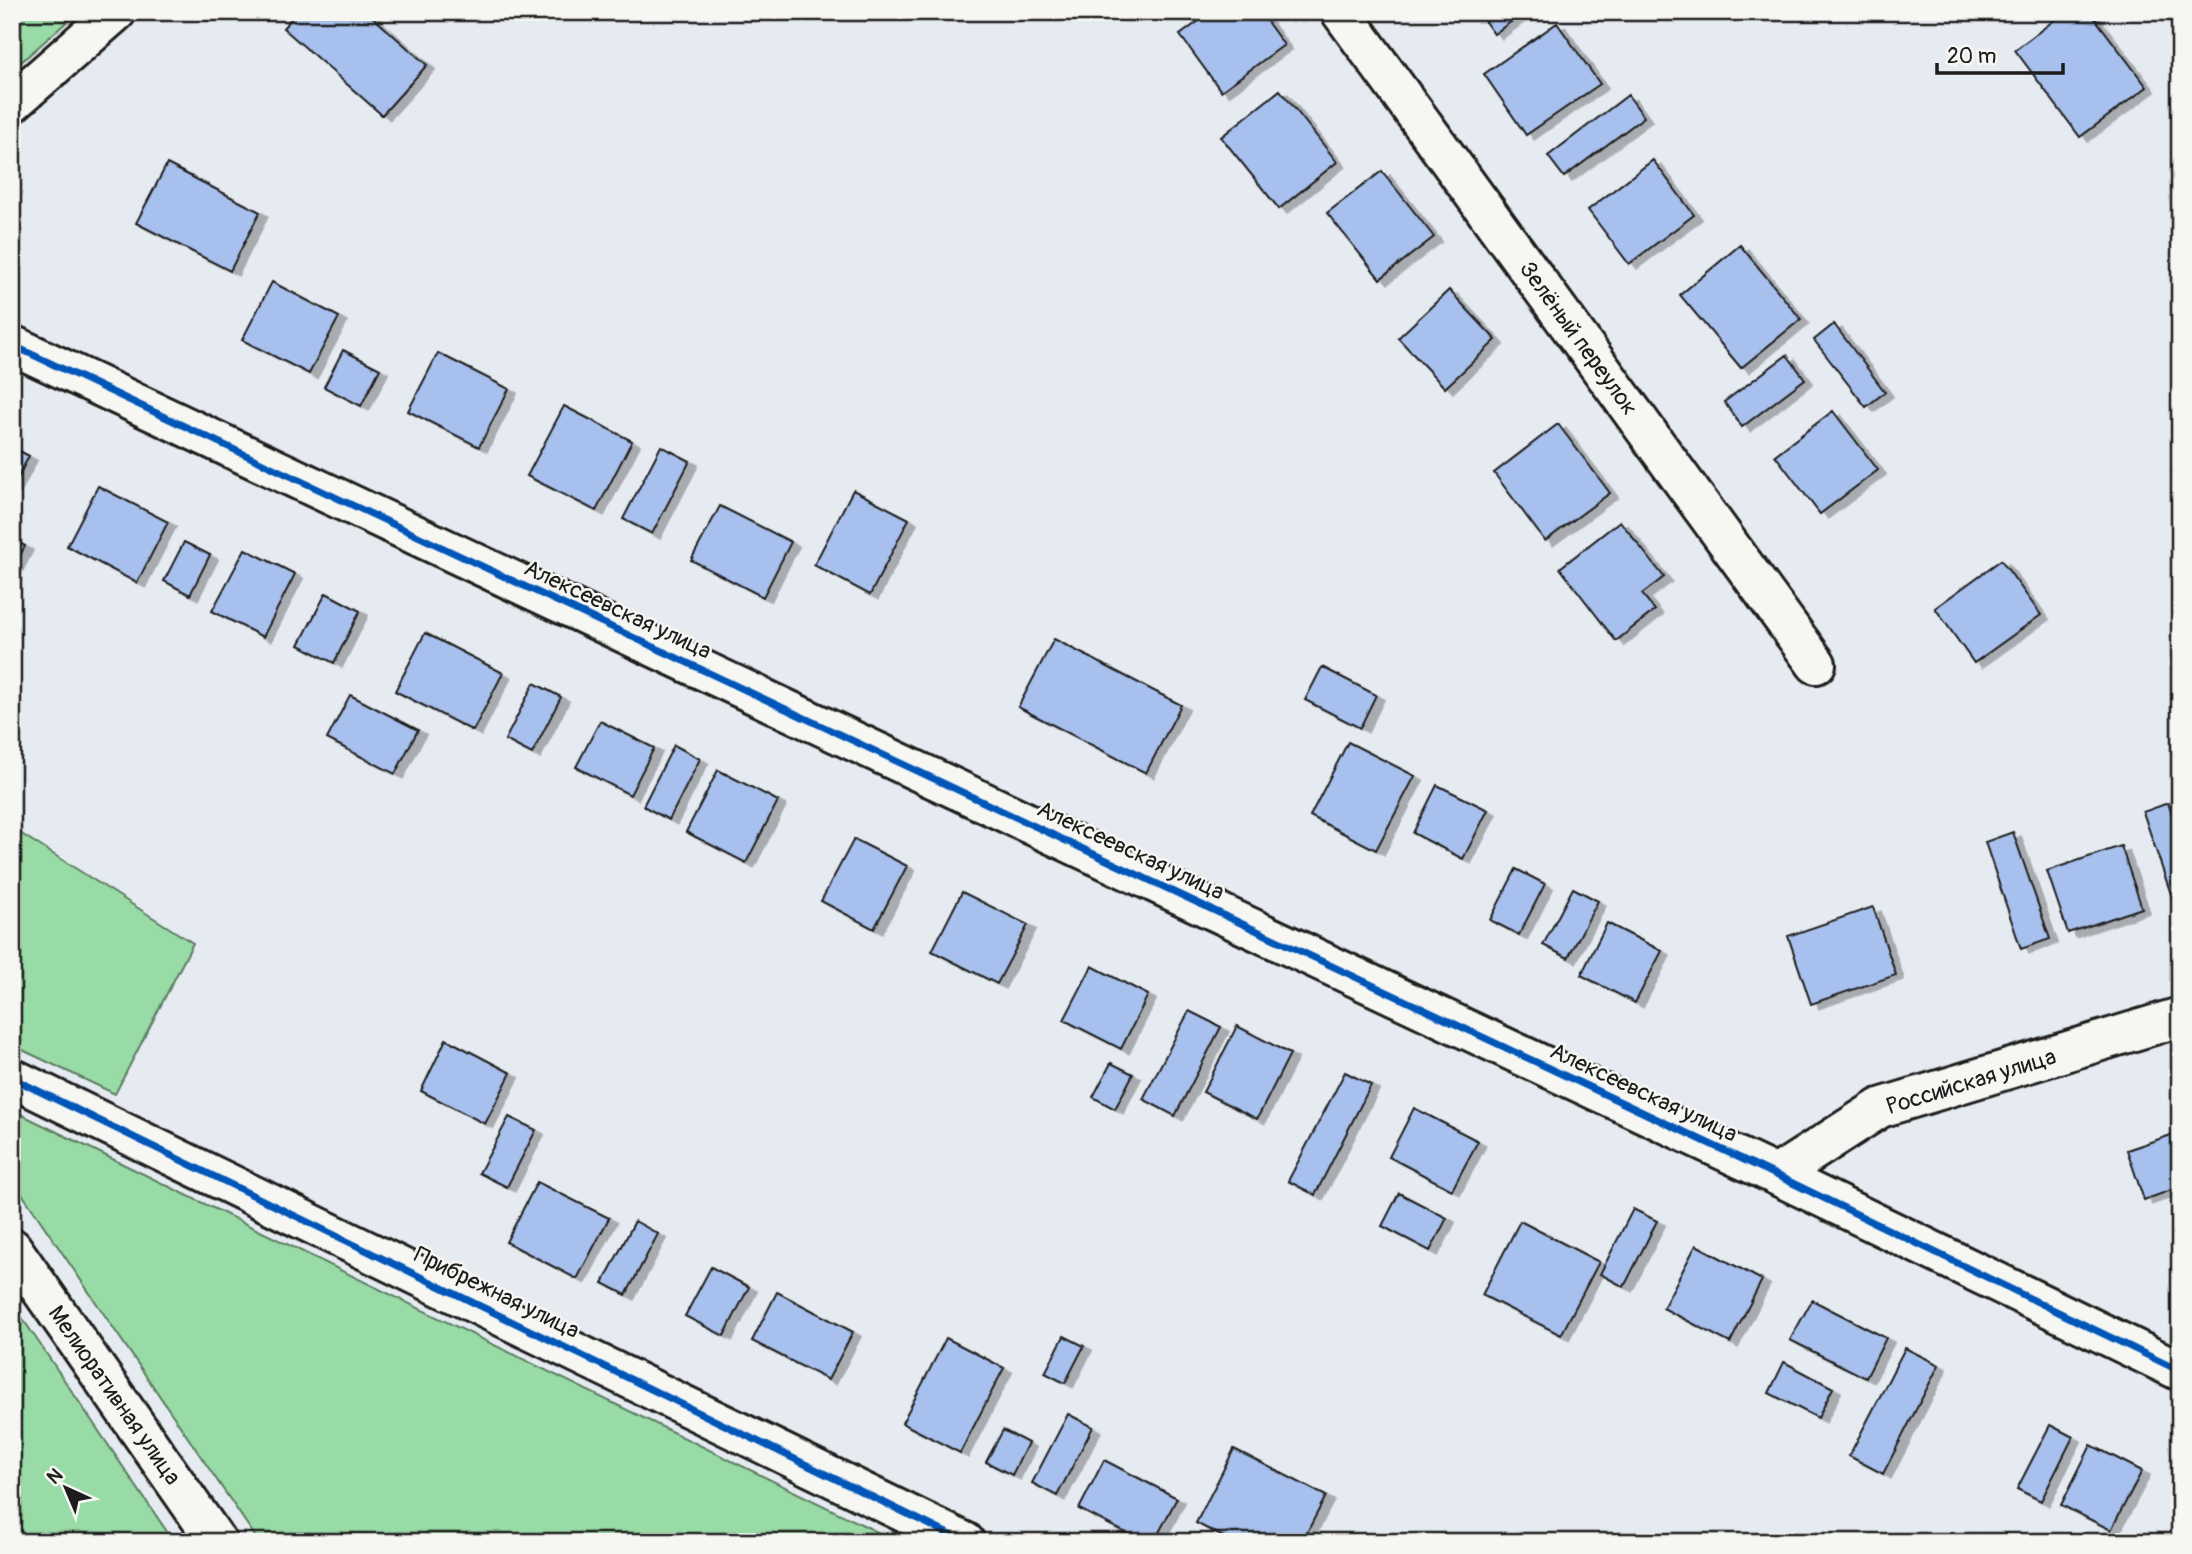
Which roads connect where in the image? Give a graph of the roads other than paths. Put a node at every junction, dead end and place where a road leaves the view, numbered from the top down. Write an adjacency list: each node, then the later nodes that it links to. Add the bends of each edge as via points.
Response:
1 (116, 12): 3 (street)
2 (1341, 12): 5 (street, Зелёный переулок)
3 (12, 103)
4 (12, 345): 8 (street, Алексеевская улица)
5 (1816, 664)
6 (2180, 1017): 8 (street, Российская улица, via 1880,1108)
7 (12, 1078): 12 (street, Прибрежная улица)
8 (1776, 1175): 10 (street, Алексеевская улица)
9 (12, 1248): 11 (street, Мелиоративная улица)
10 (2180, 1371)
11 (217, 1542)
12 (965, 1542)

